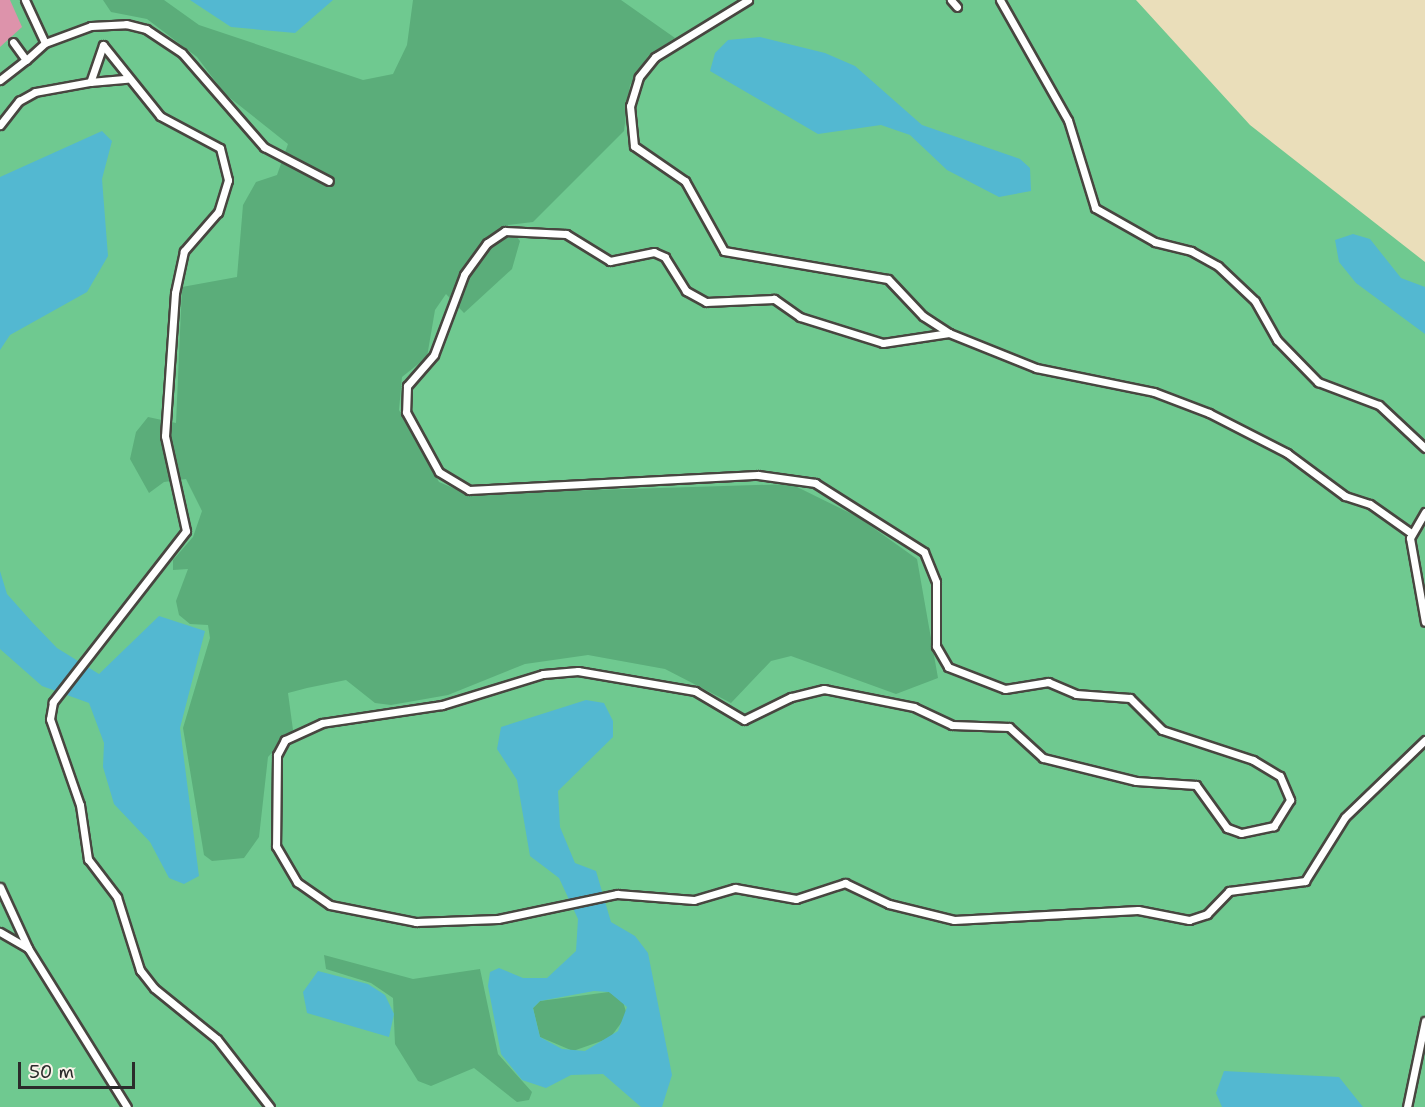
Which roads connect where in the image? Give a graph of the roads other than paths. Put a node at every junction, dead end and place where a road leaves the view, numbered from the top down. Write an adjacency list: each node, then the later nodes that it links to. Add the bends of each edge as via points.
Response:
1 (25, 0): 7 (lane)
2 (748, 0): 14 (lane, via 646,66 630,106 634,146 686,181 724,251 888,279 923,316)
3 (951, 0): 5 (lane)
4 (1000, 0): 15 (lane, via 1068,120 1095,208 1155,242 1191,251 1218,266 1255,301 1277,340 1318,382 1379,405)
5 (957, 7)
6 (13, 42): 8 (lane)
7 (45, 43): 8 (lane); 13 (lane, via 91,26 126,24 146,29 182,53 264,147)
8 (26, 60): 9 (lane)
9 (0, 80)
10 (127, 80): 11 (lane); 11 (lane, via 103,45); 25 (lane, via 160,116 212,142 228,168 223,203 184,251 175,293 165,436 186,531 53,702 50,719 80,805 88,859 117,897 140,969 154,988 217,1039)
11 (90, 82): 12 (lane, via 35,92 19,101)
12 (0, 125)
13 (329, 181)
14 (949, 333): 17 (lane, via 1036,368 1154,392 1209,413 1287,453 1345,496 1370,504); 19 (lane, via 883,343 800,317 774,299 706,303 686,291 664,257 654,252 610,261 566,234 505,231 487,243 464,275 434,355 407,386 406,412 439,472 469,490 759,475 815,483 924,552 936,582 936,646 948,667 1005,689 1048,682 1076,694 1130,698 1162,730 1253,760 1280,777 1290,800 1274,826 1241,833 1227,828 1196,785 1136,781 1043,758 1009,727 952,725 914,707 824,689 790,697 744,720 695,691 578,671 543,674 442,705 322,723 285,740 277,754 276,846 297,882 330,905 416,922 498,919 617,894 694,900 735,888 796,899 845,883 889,904 954,920 1138,910 1189,920 1207,914 1229,891 1305,881 1345,817)
15 (1425, 448)
16 (1425, 512): 17 (lane)
17 (1410, 533): 18 (lane)
18 (1425, 622)
19 (1425, 740)
20 (0, 887): 22 (lane)
21 (0, 932): 22 (lane)
22 (28, 948): 24 (lane)
23 (1425, 1021): 26 (lane)
24 (127, 1107)
25 (270, 1107)
26 (1407, 1107)

